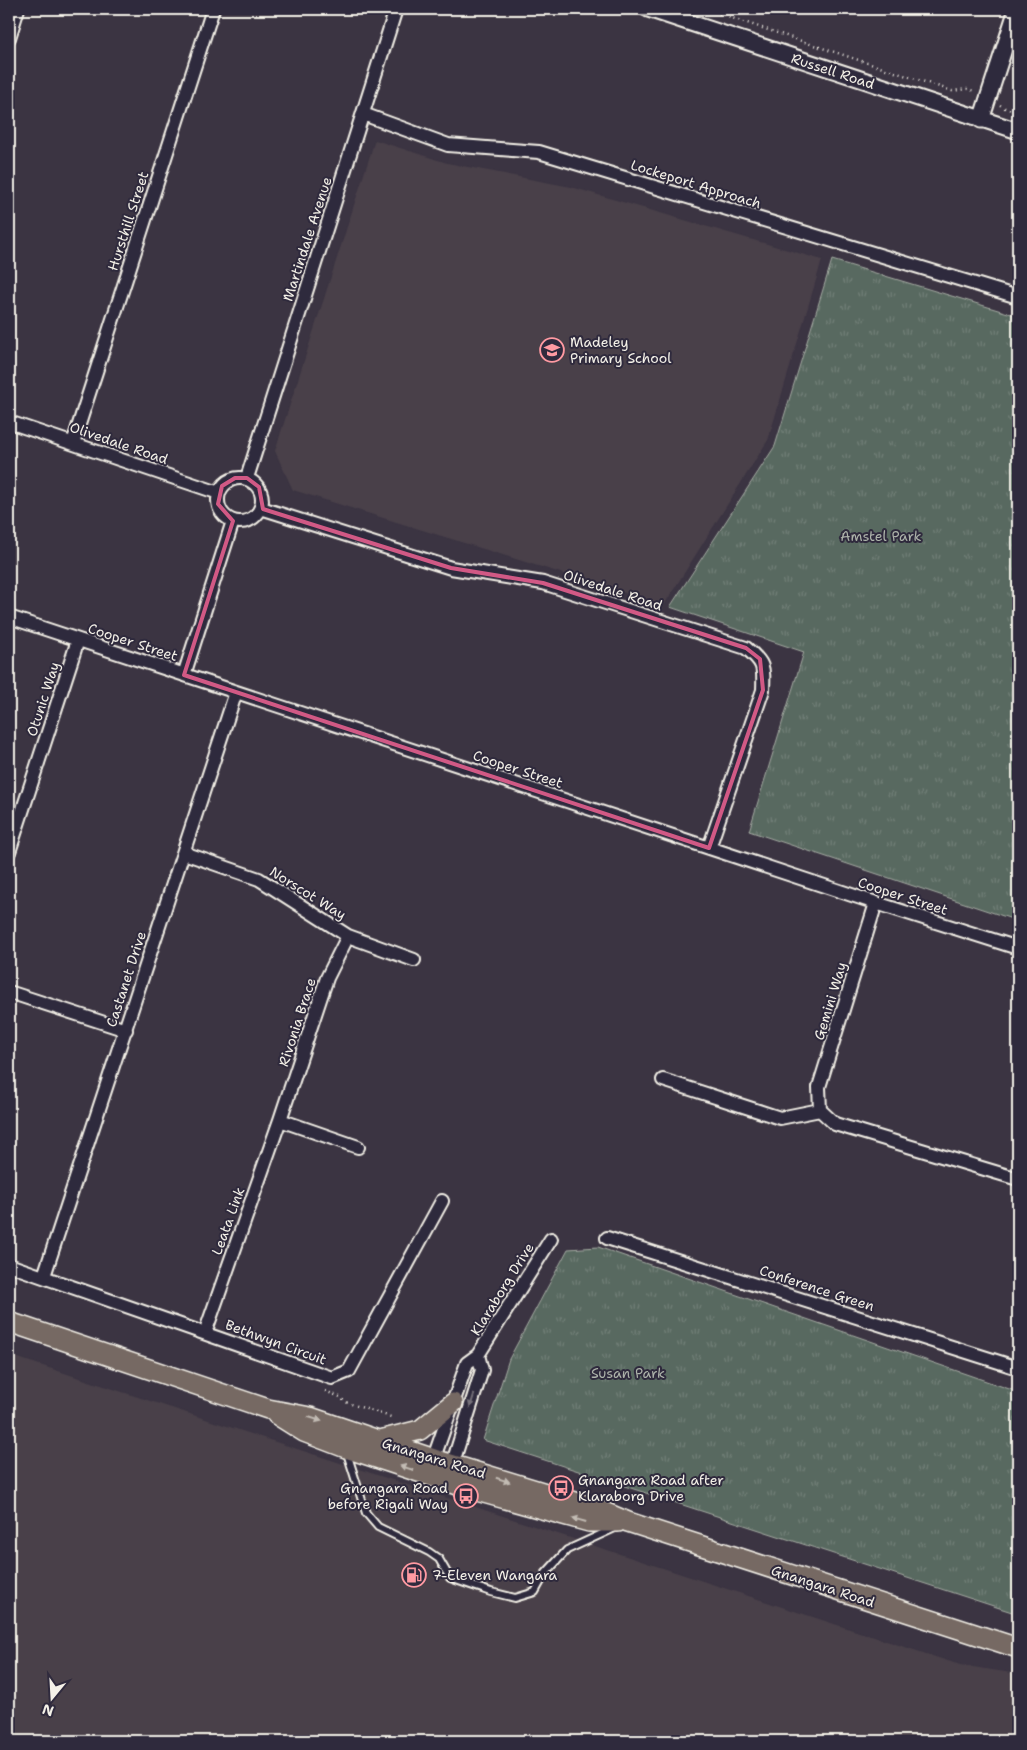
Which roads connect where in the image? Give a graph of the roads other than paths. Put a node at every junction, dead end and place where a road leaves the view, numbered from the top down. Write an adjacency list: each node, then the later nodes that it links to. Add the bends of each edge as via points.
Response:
1 (18, 9): 6 (street)
2 (212, 9): 12 (street, Hursthill Street)
3 (396, 9): 7 (street, Martindale Avenue)
4 (648, 9): 8 (street, Russell Road)
5 (1017, 9): 8 (street)
6 (9, 38)
7 (363, 114): 10 (street, Lockeport Approach, via 448,145 539,152); 13 (street, Martindale Avenue)
8 (981, 120): 9 (street, Russell Road)
9 (1015, 130)
10 (1018, 297)
11 (9, 422): 12 (street, Olivedale Road)
12 (73, 443): 14 (street, Olivedale Road)
13 (247, 478): 14 (street, via 228,481); 15 (street, via 259,488)
14 (219, 493): 16 (street, via 221,511)
15 (261, 508): 16 (street, via 251,519); 22 (street, Olivedale Road, via 451,568 543,583 746,648 760,659 764,674 762,690)
16 (233, 521): 19 (street)
17 (9, 617): 18 (street, Cooper Street)
18 (78, 640): 19 (street, Cooper Street); 21 (street, Otunic Way)
19 (184, 675): 20 (street, Cooper Street)
20 (236, 692): 22 (street, Cooper Street); 24 (street, Castanet Drive)
21 (14, 821): 23 (street, Otunic Way)
22 (709, 848): 25 (street, Cooper Street)
23 (9, 852)
24 (184, 853): 26 (street, Norscot Way, via 258,879); 30 (street, Castanet Drive)
25 (876, 903): 27 (street, Cooper Street); 32 (street, Gemini Way, via 819,1087)
26 (348, 936): 28 (street, Norscot Way); 33 (street, Rivonia Brace, via 327,978)
27 (1018, 948)
28 (414, 960)
29 (9, 992): 30 (street)
30 (126, 1030): 40 (street, Castanet Drive)
31 (663, 1080): 32 (street, via 780,1118)
32 (820, 1110): 35 (street, via 835,1124)
33 (280, 1120): 34 (street); 42 (street, Leata Link)
34 (358, 1147)
35 (1018, 1179)
36 (442, 1201): 42 (street, Bethwyn Circuit, via 349,1371 332,1378)
37 (607, 1238): 44 (street, Conference Green)
38 (551, 1239): 43 (street, Klaraborg Drive)
39 (9, 1265): 40 (street, Bethwyn Circuit)
40 (44, 1276): 42 (street, Bethwyn Circuit)
41 (9, 1322): 46 (main road, Gnangara Road)
42 (204, 1333)
43 (478, 1355): 45 (street, Klaraborg Drive, via 466,1363); 50 (street, Klaraborg Drive, one-way to 50, via 482,1370)
44 (1018, 1368)
45 (453, 1403): 47 (main road, via 420,1430); 49 (street, Klaraborg Drive)
46 (268, 1409): 47 (main road, Gnangara Road, one-way to 47, via 310,1417); 48 (main road, Gnangara Road, via 304,1432)
47 (379, 1441): 49 (main road, Gnangara Road)
48 (346, 1448): 49 (main road, Gnangara Road, one-way to 48); 51 (lane, via 366,1513 378,1527 439,1559 450,1578 491,1592 515,1598 534,1592 568,1550)
49 (431, 1467): 50 (main road, Gnangara Road)
50 (450, 1473): 51 (main road, Gnangara Road, via 592,1507)
51 (628, 1522): 52 (main road, Gnangara Road)
52 (1018, 1648)

